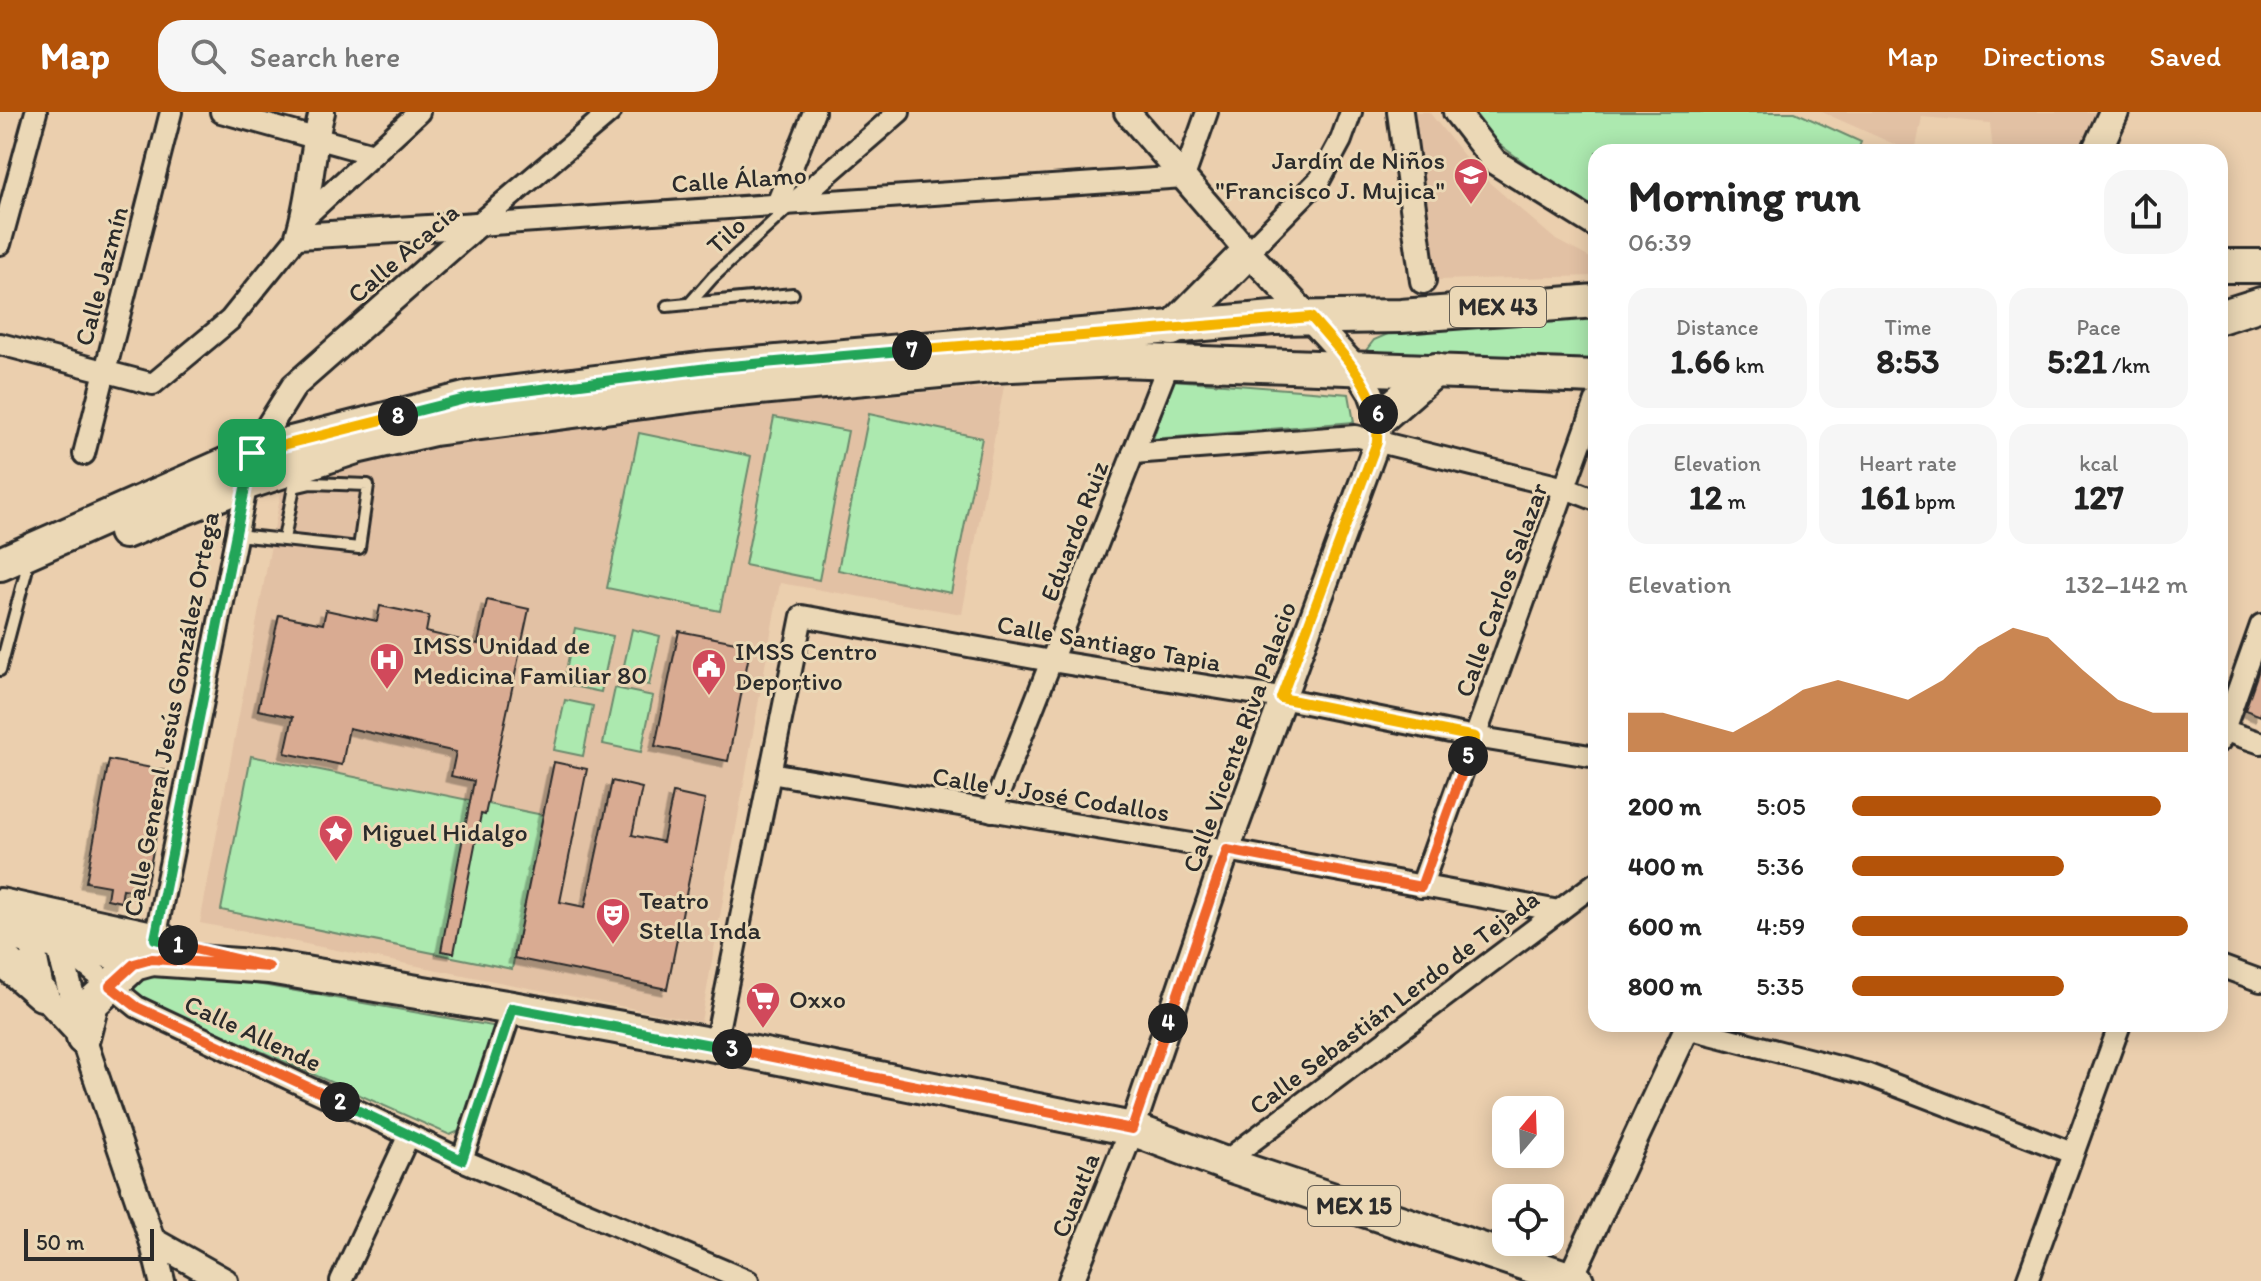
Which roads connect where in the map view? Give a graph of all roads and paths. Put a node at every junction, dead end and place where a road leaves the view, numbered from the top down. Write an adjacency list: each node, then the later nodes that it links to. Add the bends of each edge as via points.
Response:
1 (36, 112): 23 (street)
2 (171, 112): 40 (street, Calle Jazmín)
3 (221, 112): 15 (street)
4 (322, 112): 15 (street)
5 (419, 112): 17 (street)
6 (610, 112): 21 (street, Calle Acacia)
7 (814, 112): 19 (street)
8 (899, 112): 19 (street)
9 (1127, 112): 18 (street)
10 (1207, 112): 18 (street)
11 (1351, 112): 24 (street, via 1320,179)
12 (1400, 112): 27 (street)
13 (1456, 112): 20 (street, via 1495,162)
14 (2114, 112): 16 (main road)
15 (315, 138): 17 (street); 22 (street)
16 (2100, 144)
17 (373, 154): 22 (street)
18 (1184, 177): 19 (street, Calle Álamo); 24 (street)
19 (786, 204): 21 (street, Calle Álamo); 29 (lane, Tilo)
20 (1588, 220)
21 (477, 225): 22 (street, Calle Álamo); 47 (street, Calle Acacia, via 294,386)
22 (301, 227): 40 (street, via 230,320 153,384)
23 (0, 244)
24 (1248, 252): 35 (street); 37 (main road)
25 (2228, 266): 26 (main road)
26 (2261, 266)
27 (1423, 281)
28 (793, 294): 29 (lane)
29 (691, 302): 32 (lane)
30 (1588, 302): 34 (main road, MEX 43)
31 (2261, 304): 33 (main road)
32 (667, 306)
33 (2228, 314)
34 (1401, 316): 35 (main road, MEX 43); 39 (main road, via 1366,339)
35 (1311, 317): 37 (main road, MEX 43, via 1273,318); 38 (main road); 39 (street)
36 (0, 344): 40 (street)
37 (1171, 344): 38 (main road, MEX 43); 45 (street, Eduardo Ruiz); 47 (main road, MEX 43, via 708,368 469,398)
38 (1256, 364): 39 (main road, MEX 43)
39 (1355, 367): 41 (main road, MEX 43); 44 (street, via 1371,393)
40 (104, 370): 46 (street, Calle Jazmín)
41 (1435, 370): 42 (main road, MEX 43); 44 (main road)
42 (1588, 377)
43 (1588, 423): 48 (street, Calle Carlos Salazar)
44 (1378, 430): 45 (street); 48 (street); 56 (street, Calle Vicente Riva Palacio)
45 (1133, 453): 54 (street, Eduardo Ruiz)
46 (84, 454)
47 (250, 468): 50 (street, Calle General Jesús González Ortega); 52 (main road, MEX 43)
48 (1565, 488): 49 (street); 59 (street, Calle Carlos Salazar)
49 (1588, 497)
50 (235, 534): 51 (lane); 69 (street, Calle General Jesús González Ortega)
51 (284, 539): 51 (lane, via 359,548 368,485 294,487)
52 (9, 574): 55 (lane)
53 (2261, 625): 57 (street)
54 (1051, 661): 56 (street, Calle Santiago Tapia); 62 (street, Calle Santiago Tapia, via 802,616); 63 (street, Eduardo Ruiz)
55 (0, 670)
56 (1281, 698): 59 (street, Calle Santiago Tapia); 64 (street, Calle Vicente Riva Palacio)
57 (2228, 714)
58 (2228, 735): 60 (street)
59 (1475, 737): 61 (street, Calle Santiago Tapia); 65 (street, Calle Carlos Salazar)
60 (2261, 743)
61 (1588, 756)
62 (770, 773): 63 (street, Calle J. José Codallos); 80 (street)
63 (992, 811): 64 (street, Calle J. José Codallos)
64 (1227, 850): 65 (street, Calle J. José Codallos); 81 (street, Calle Vicente Riva Palacio)
65 (1421, 887): 67 (street, Calle J. José Codallos)
66 (1588, 889): 67 (street, Calle Sebastián Lerdo de Tejada)
67 (1559, 911): 85 (street, Calle Sebastián Lerdo de Tejada)
68 (27, 924): 69 (main road, MEX 15); 73 (street, Calle Allende); 74 (street); 79 (street)
69 (154, 949): 73 (main road); 75 (main road, MEX 15)
70 (0, 957): 74 (main road)
71 (2228, 969): 72 (street)
72 (2261, 981)
73 (110, 986): 79 (main road, via 92,1003); 82 (street, Calle Allende, via 137,1007)
74 (42, 994): 79 (street)
75 (512, 1008): 80 (main road, MEX 15); 84 (street)
76 (1685, 1032): 87 (street)
77 (1710, 1032): 83 (street, via 1866,1074)
78 (2117, 1032): 83 (street)
79 (83, 1038): 86 (street)
80 (715, 1045): 81 (main road, MEX 15)
81 (1132, 1129): 85 (main road, MEX 15); 92 (street, Cuautla)
82 (409, 1135): 84 (street, Calle Allende); 90 (street)
83 (2072, 1153): 93 (street)
84 (462, 1160): 91 (street, Calle Allende)
85 (1223, 1163): 87 (main road, MEX 15)
86 (152, 1240): 88 (street); 89 (street)
87 (1572, 1280)
88 (162, 1281)
89 (225, 1281)
90 (341, 1281)
91 (748, 1281)
92 (1071, 1281)
93 (2027, 1281)

